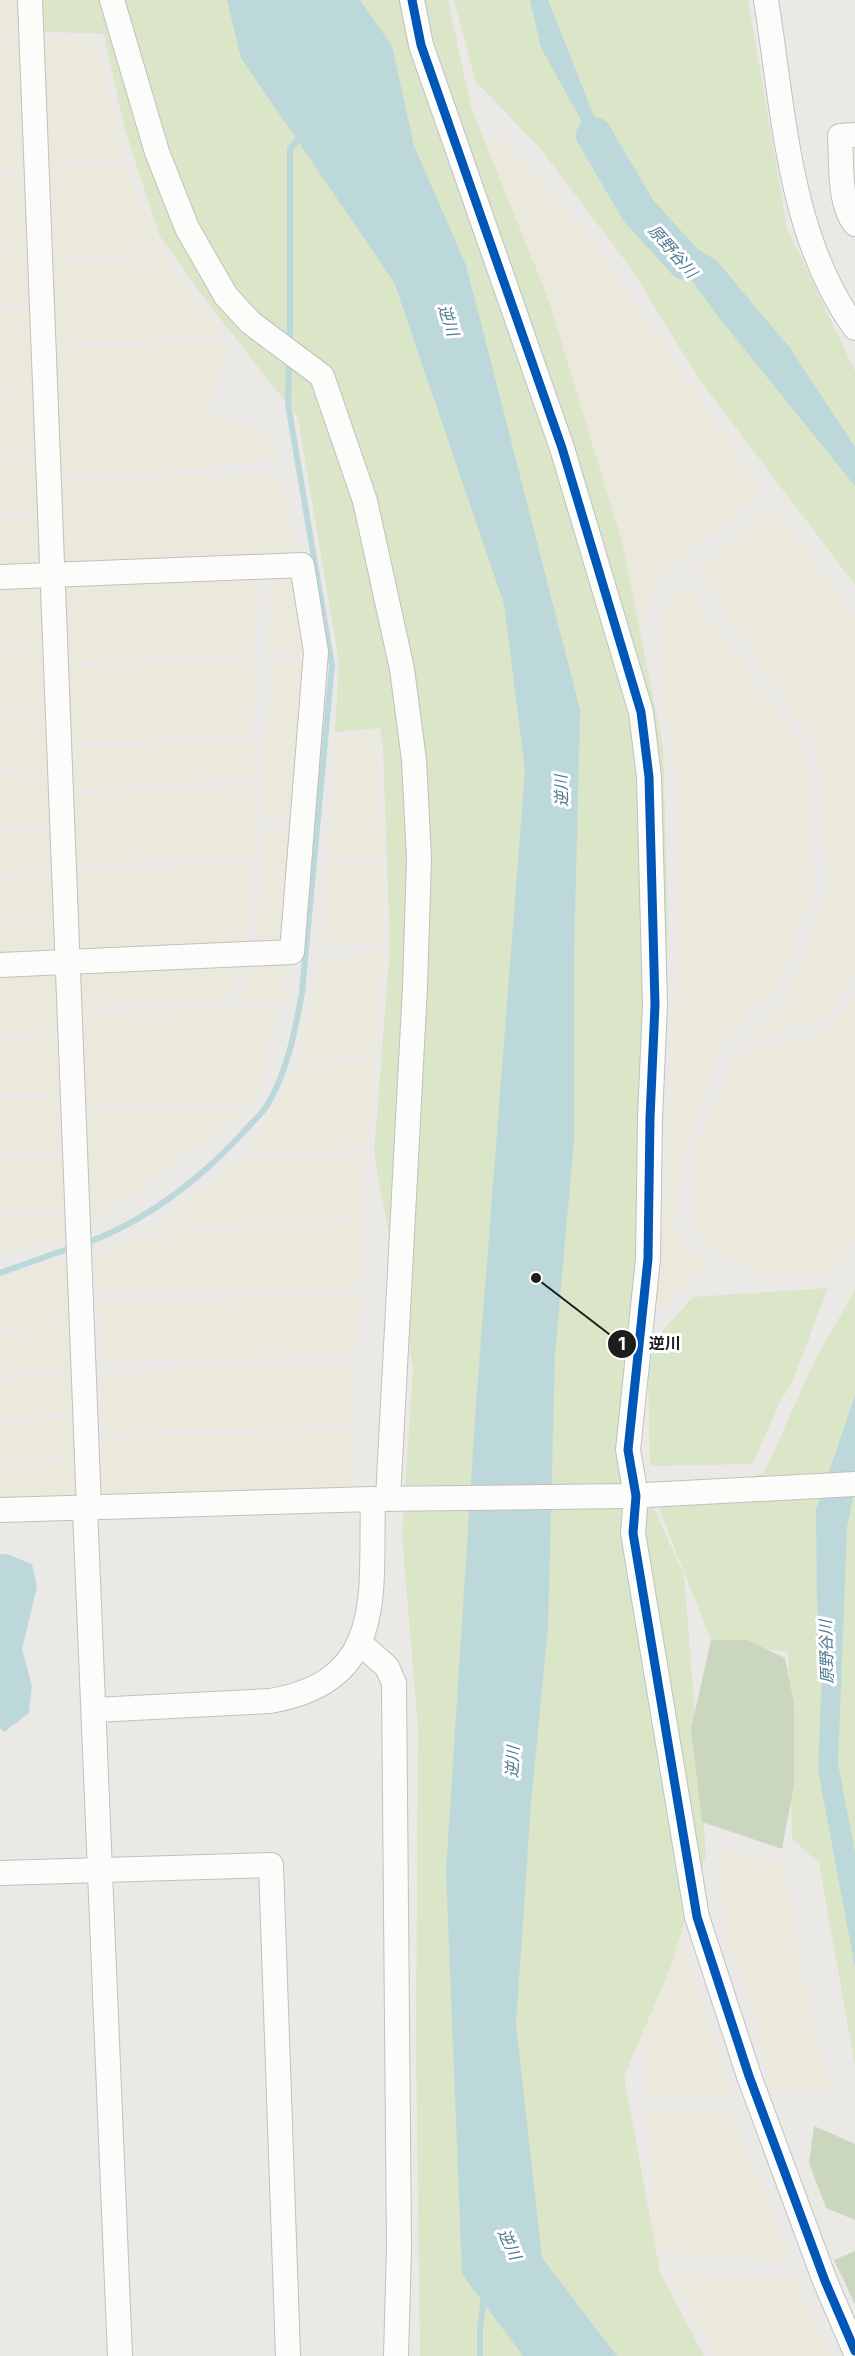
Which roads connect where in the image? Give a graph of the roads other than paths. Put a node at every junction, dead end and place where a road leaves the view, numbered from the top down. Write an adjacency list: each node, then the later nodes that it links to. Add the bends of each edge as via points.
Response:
1 (30, 0): 8 (street)
2 (112, 0): 14 (street, via 157,152 188,228 226,296 251,323 322,376 364,501 402,669 414,760 419,858)
3 (412, 0): 13 (street, via 421,45 562,448 641,712 649,777 655,1005 648,1259 628,1450)
4 (766, 0): 7 (street, via 798,200 811,248 826,284)
5 (855, 135): 6 (street, via 840,136 844,192 849,217)
6 (855, 224)
7 (855, 328)
8 (52, 575): 9 (street); 10 (street); 10 (street, via 302,564 315,652 292,952)
9 (0, 576)
10 (68, 963): 11 (street); 15 (street)
11 (0, 965)
12 (855, 1484): 13 (street)
13 (637, 1495): 14 (street); 21 (street, via 633,1533 697,1917 749,2076)
14 (386, 1500): 15 (street); 17 (street)
15 (87, 1508): 16 (street); 18 (street)
16 (0, 1510)
17 (361, 1644): 18 (street, via 344,1668 321,1687 295,1697); 24 (street, via 387,1667 393,1683 399,2248)
18 (95, 1710): 19 (street)
19 (100, 1871): 20 (street); 22 (street); 23 (street, via 271,1865)
20 (0, 1873)
21 (855, 2351)
22 (120, 2356)
23 (288, 2356)
24 (396, 2356)

